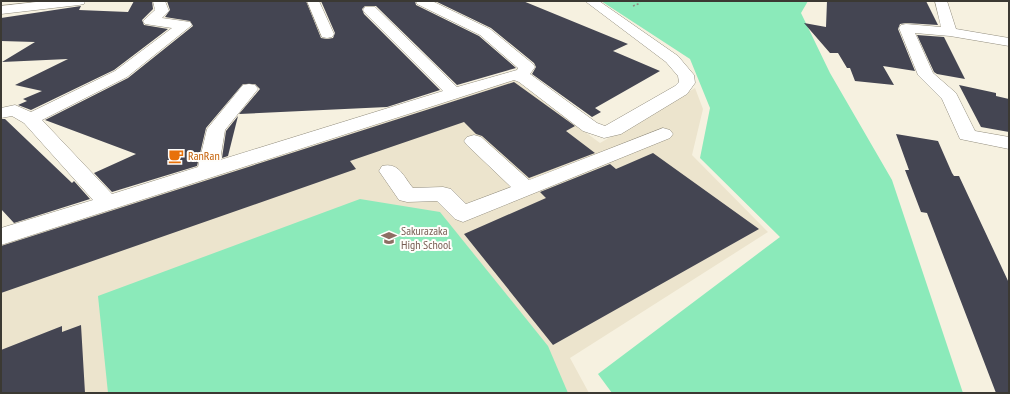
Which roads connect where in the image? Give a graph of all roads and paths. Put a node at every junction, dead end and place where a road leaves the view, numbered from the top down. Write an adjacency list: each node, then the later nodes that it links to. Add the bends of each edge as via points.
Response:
1 (32, 1): 8 (street)
2 (79, 1): 8 (street)
3 (159, 1): 17 (street, via 162,11 150,21 185,25 121,74)
4 (313, 1): 11 (street)
5 (422, 1): 13 (street, via 485,32 527,67)
6 (591, 1): 18 (street, via 672,59 686,75 686,83 681,90)
7 (941, 1): 10 (street)
8 (1, 10)
9 (370, 10): 15 (street)
10 (950, 32): 12 (street); 21 (street, via 906,28 926,75 950,97 967,135)
11 (328, 34)
12 (1009, 42)
13 (521, 75): 15 (street, via 515,74); 18 (street, via 590,127 604,132)
14 (249, 88): 23 (street, via 216,129)
15 (454, 93): 23 (street)
16 (1, 113): 17 (street, via 15,110)
17 (31, 119): 26 (street)
18 (620, 127): 22 (street)
19 (663, 134): 22 (street)
20 (474, 141): 25 (street)
21 (1009, 143)
22 (637, 144): 25 (street)
23 (208, 171): 26 (street)
24 (389, 171): 25 (street, via 407,195 443,194 463,214)
25 (526, 189)
26 (108, 202): 27 (street)
27 (1, 237)

